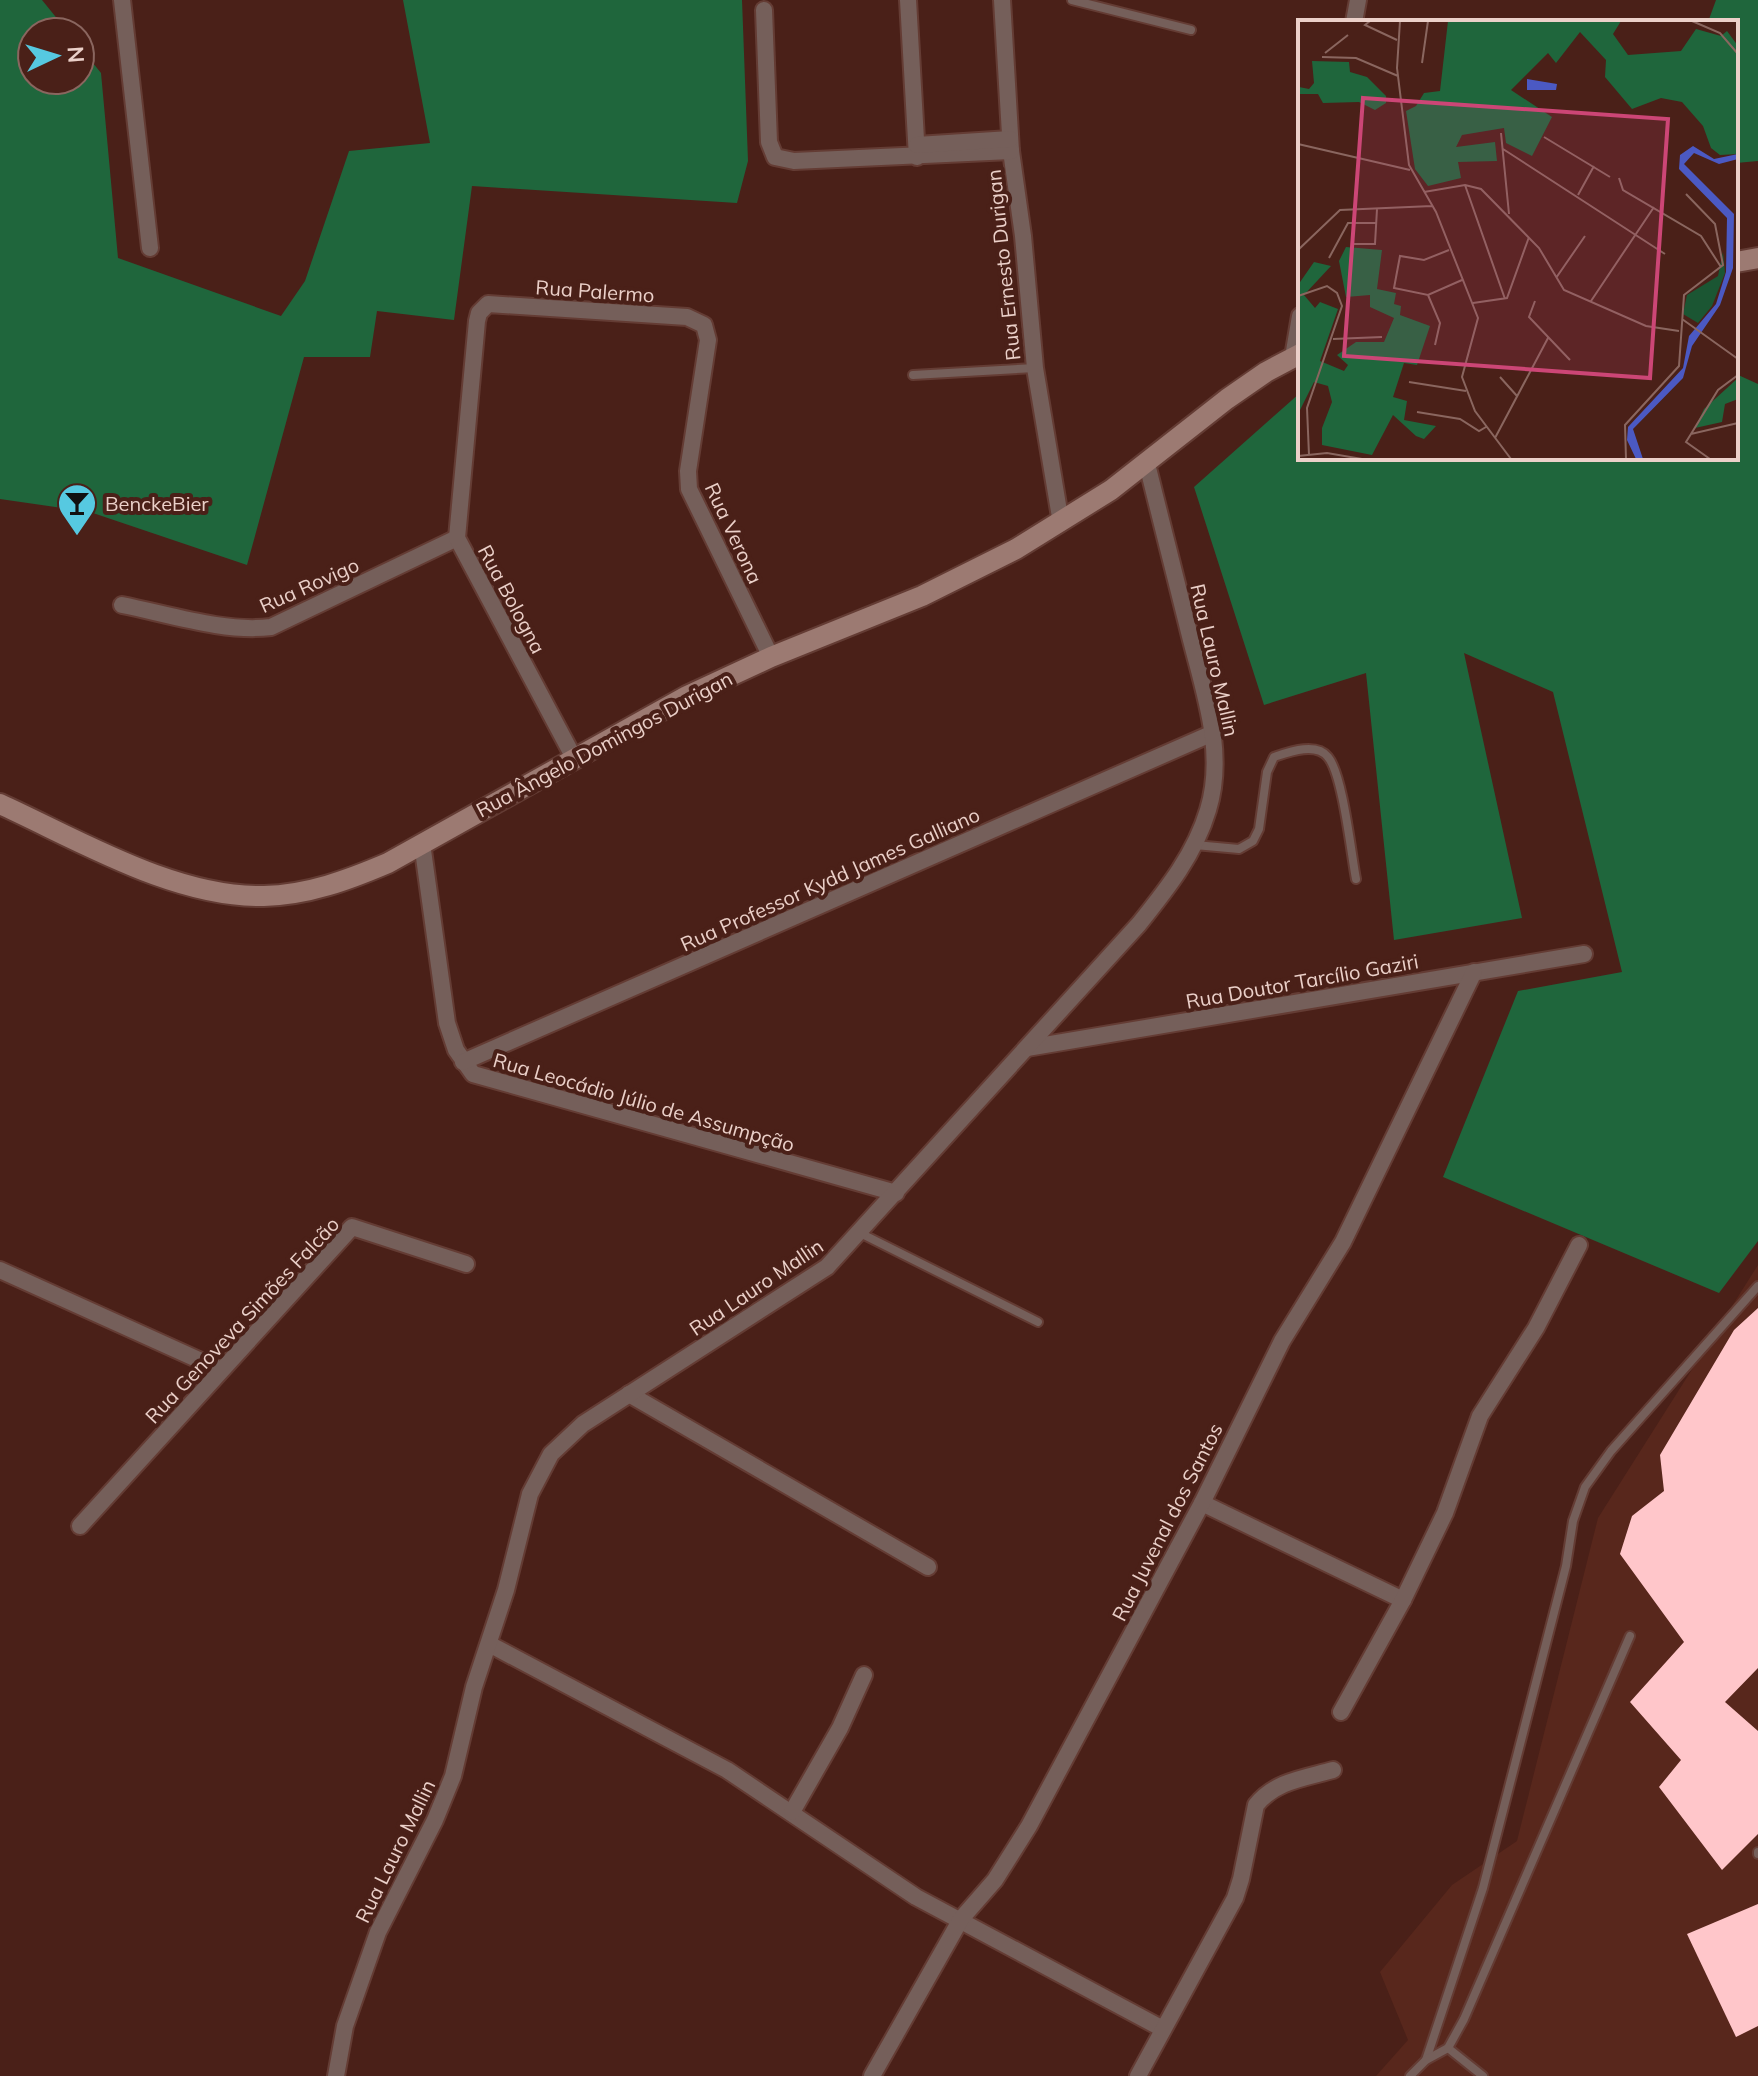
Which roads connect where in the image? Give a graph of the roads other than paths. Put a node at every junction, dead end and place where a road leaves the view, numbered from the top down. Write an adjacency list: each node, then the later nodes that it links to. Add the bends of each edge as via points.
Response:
1 (122, 0): 11 (street)
2 (908, 0): 10 (street)
3 (1002, 0): 9 (street, Rua Ernesto Durigan)
4 (1072, 0): 8 (lane)
5 (1358, 0): 7 (street)
6 (764, 10): 10 (street, via 769,142 775,157 794,161)
7 (1354, 20)
8 (1191, 30)
9 (1010, 145): 10 (street); 17 (street, Rua Ernesto Durigan)
10 (917, 151)
11 (150, 248)
12 (1758, 258): 13 (street)
13 (1738, 262)
14 (483, 308): 15 (street, Rua Palermo, via 495,303 672,316); 21 (street, Rua Bologna, via 477,321)
15 (704, 325): 23 (street, Rua Verona, via 708,340 689,489)
16 (1296, 355): 19 (street, Rua Ângelo Domingos Durigan, via 1227,399)
17 (1035, 368): 18 (lane); 20 (street, Rua Ernesto Durigan)
18 (913, 375)
19 (1147, 464): 20 (street, Rua Ângelo Domingos Durigan); 24 (street, Rua Lauro Mallin)
20 (1061, 523): 23 (street, Rua Ângelo Domingos Durigan, via 922,596)
21 (457, 538): 22 (street, Rua Rovigo, via 271,627 233,627); 25 (street, Rua Bologna)
22 (122, 605)
23 (771, 657): 25 (street, Rua Ângelo Domingos Durigan, via 697,690)
24 (1213, 733): 28 (street, Rua Lauro Mallin, via 1215,782); 33 (street, Rua Professor Kydd James Galliano)
25 (574, 758): 27 (street, Rua Ângelo Domingos Durigan)
26 (0, 804): 27 (street, Rua Ângelo Domingos Durigan, via 148,871 235,894 264,896 326,887)
27 (422, 843): 33 (street, Rua Leocádio Júlio de Assumpção, via 447,1023)
28 (1194, 845): 29 (lane, via 1239,849 1253,841 1274,757 1313,749 1327,755 1337,776); 32 (street, Rua Lauro Mallin, via 1139,924)
29 (1356, 879)
30 (1584, 954): 31 (street, Rua Doutor Tarcílio Gaziri)
31 (1474, 972): 32 (street, Rua Doutor Tarcílio Gaziri); 43 (street, Rua Juvenal dos Santos, via 1356,1218 1282,1341)
32 (1027, 1048): 34 (street, Rua Lauro Mallin)
33 (463, 1062): 34 (street, Rua Leocádio Júlio de Assumpção, via 486,1079)
34 (896, 1193): 35 (street, Rua Lauro Mallin)
35 (860, 1233): 40 (lane); 42 (street, Rua Lauro Mallin, via 814,1277)
36 (1579, 1245): 46 (street, via 1536,1328 1480,1416 1453,1496)
37 (466, 1264): 41 (street, Rua Genoveva Simões Falcão, via 352,1227)
38 (0, 1270): 41 (street)
39 (1758, 1286): 56 (lane, via 1585,1487 1483,1888)
40 (1038, 1322)
41 (221, 1370): 44 (street, Rua Genoveva Simões Falcão)
42 (629, 1394): 45 (street); 48 (street, Rua Lauro Mallin, via 566,1437 540,1472)
43 (1202, 1503): 46 (street); 53 (street, Rua Juvenal dos Santos, via 1029,1826 995,1880)
44 (80, 1526)
45 (928, 1567)
46 (1403, 1600): 50 (street)
47 (1630, 1636): 55 (lane)
48 (489, 1644): 52 (street, via 727,1770); 57 (street, Rua Lauro Mallin, via 453,1776 373,1945 345,2026)
49 (864, 1675): 52 (street)
50 (1341, 1712)
51 (1333, 1770): 54 (street, via 1283,1784 1256,1805 1239,1888)
52 (792, 1812): 53 (street, via 916,1897)
53 (961, 1919): 54 (street); 58 (street, Rua Juvenal dos Santos)
54 (1163, 2029): 59 (street)
55 (1448, 2048): 56 (lane); 61 (lane)
56 (1426, 2060): 60 (lane)
57 (336, 2076)
58 (872, 2076)
59 (1138, 2076)
60 (1410, 2076)
61 (1483, 2076)

